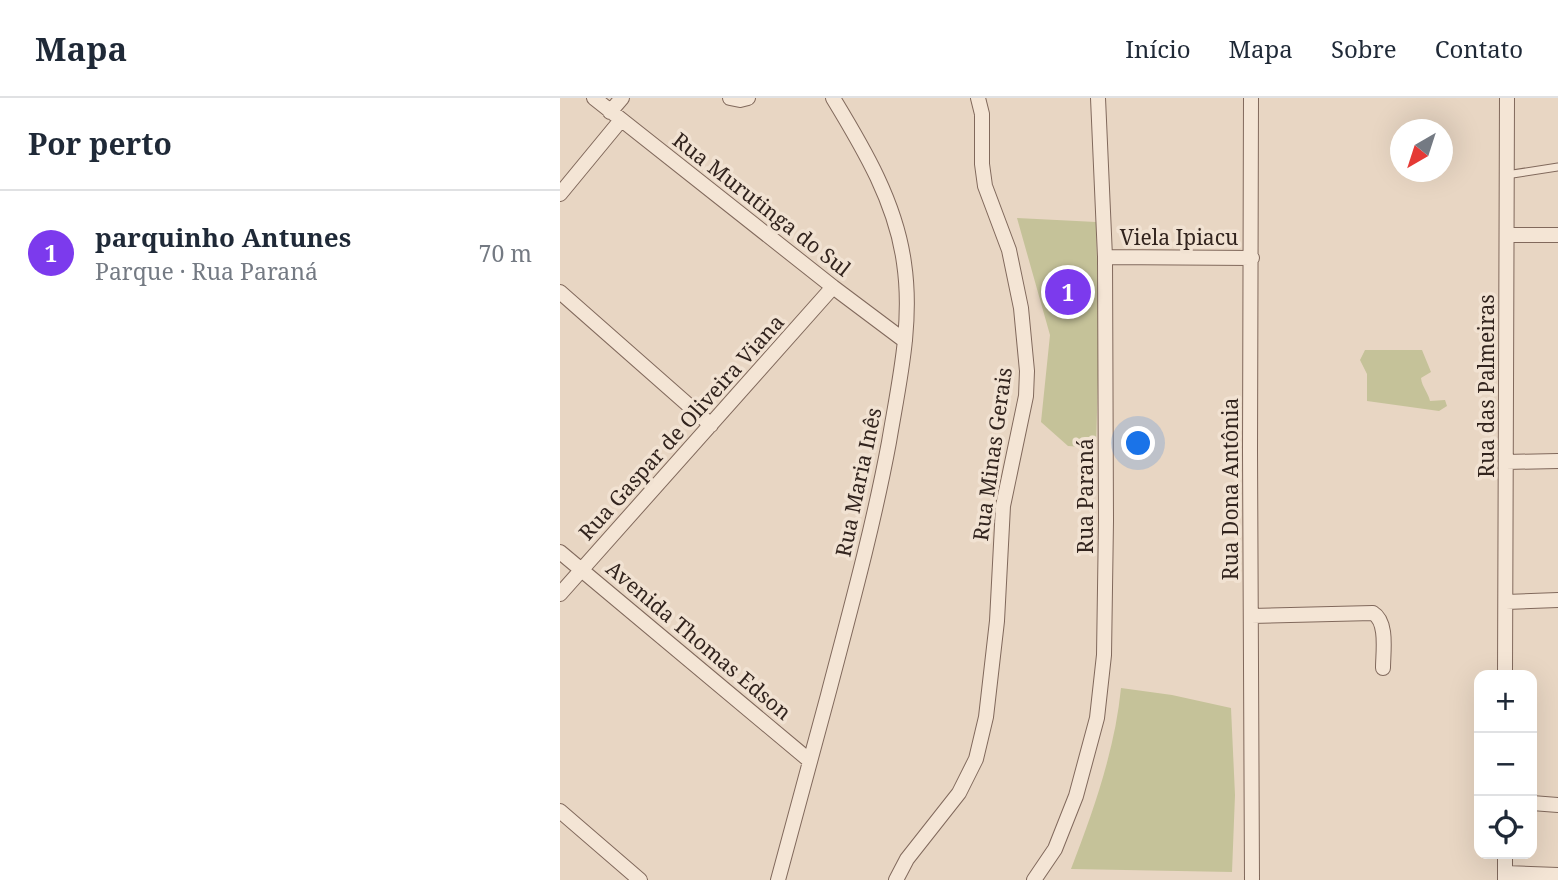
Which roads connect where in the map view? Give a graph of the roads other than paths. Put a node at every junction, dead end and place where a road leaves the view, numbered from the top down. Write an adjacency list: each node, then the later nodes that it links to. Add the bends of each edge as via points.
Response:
1 (594, 98): 8 (street, Rua Murutinga do Sul)
2 (622, 98): 8 (street)
3 (833, 98): 18 (street, Rua Maria Inês, via 862,146 897,232 907,297)
4 (978, 98): 38 (street, Rua Minas Gerais, via 985,186 1009,250 1018,290 1026,396 1003,506 995,635 986,717 976,759 959,793)
5 (1098, 98): 14 (street, Rua Paraná)
6 (1251, 98): 15 (street, Rua Dona Antônia)
7 (1507, 98): 10 (street, Rua das Palmeiras)
8 (616, 116): 11 (street); 16 (street, Rua Murutinga do Sul)
9 (1558, 167): 10 (lane)
10 (1506, 175): 12 (street, Rua das Palmeiras)
11 (560, 194)
12 (1508, 235): 13 (street); 21 (street, Rua das Palmeiras)
13 (1558, 235)
14 (1105, 257): 15 (street, Viela Ipiacu); 39 (street, Rua Paraná, via 1104,655 1097,718 1076,796 1055,849)
15 (1252, 258): 27 (street, Rua Dona Antônia)
16 (833, 287): 18 (street, Rua Murutinga do Sul); 19 (street, Rua Gaspar de Oliveira Viana)
17 (560, 292): 19 (street)
18 (905, 341): 30 (street, Rua Maria Inês, via 878,500)
19 (711, 425): 23 (street, Rua Gaspar de Oliveira Viana)
20 (1558, 461): 21 (street)
21 (1506, 462): 26 (street, Rua das Palmeiras)
22 (560, 552): 23 (street, Avenida Thomas Edson)
23 (582, 570): 24 (street, Rua Gaspar de Oliveira Viana); 30 (street, Avenida Thomas Edson)
24 (560, 594)
25 (1558, 600): 26 (street)
26 (1506, 602): 29 (street, Rua das Palmeiras)
27 (1251, 616): 28 (street, via 1373,613 1380,618); 40 (street, Rua Dona Antônia)
28 (1383, 668)
29 (1505, 670)
30 (810, 761): 37 (street, Rua Maria Inês)
31 (1537, 803): 32 (street)
32 (1558, 805)
33 (560, 811): 36 (street)
34 (1558, 875): 35 (street)
35 (1505, 876)
36 (640, 880)
37 (778, 880)
38 (896, 880)
39 (1034, 880)
40 (1252, 880)

